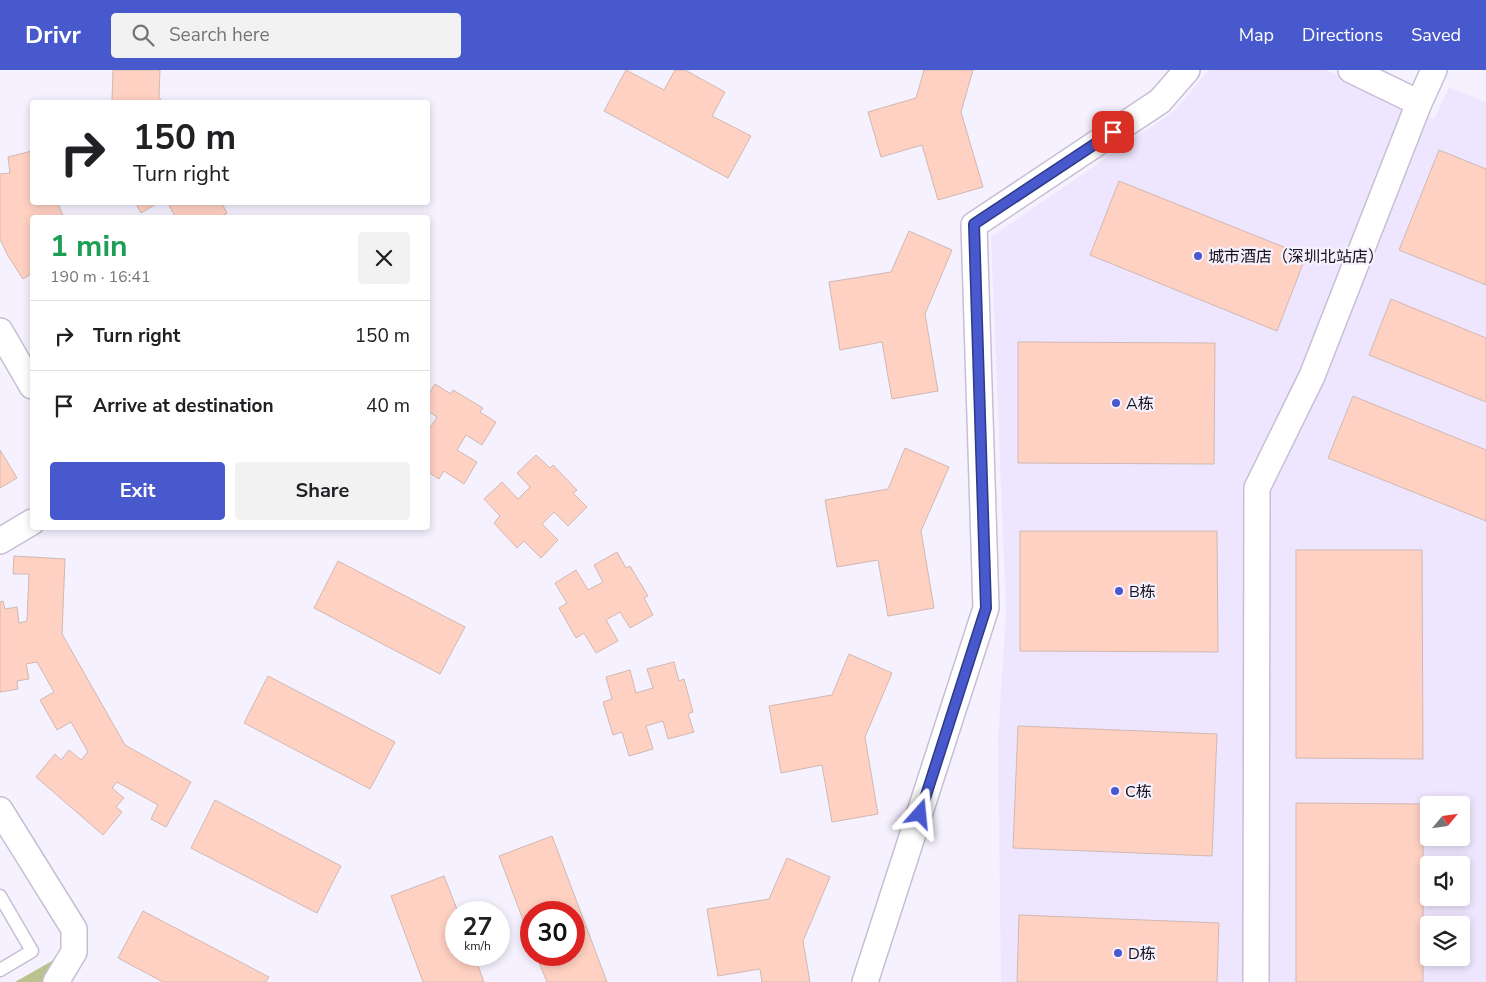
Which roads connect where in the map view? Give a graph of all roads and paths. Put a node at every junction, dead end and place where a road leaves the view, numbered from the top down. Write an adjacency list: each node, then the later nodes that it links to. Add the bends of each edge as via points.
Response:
1 (1187, 70): 13 (street, via 1160,101 974,224 986,608)
2 (1351, 70): 4 (street)
3 (1434, 70): 4 (street)
4 (1419, 103): 14 (street, via 1312,376 1258,488)
5 (0, 331): 6 (street)
6 (30, 383)
7 (30, 523): 8 (street)
8 (0, 541)
9 (0, 810): 12 (street, via 74,929 74,952)
10 (0, 896): 11 (lane, via 32,951)
11 (0, 970)
12 (56, 982)
13 (865, 982)
14 (1256, 982)

